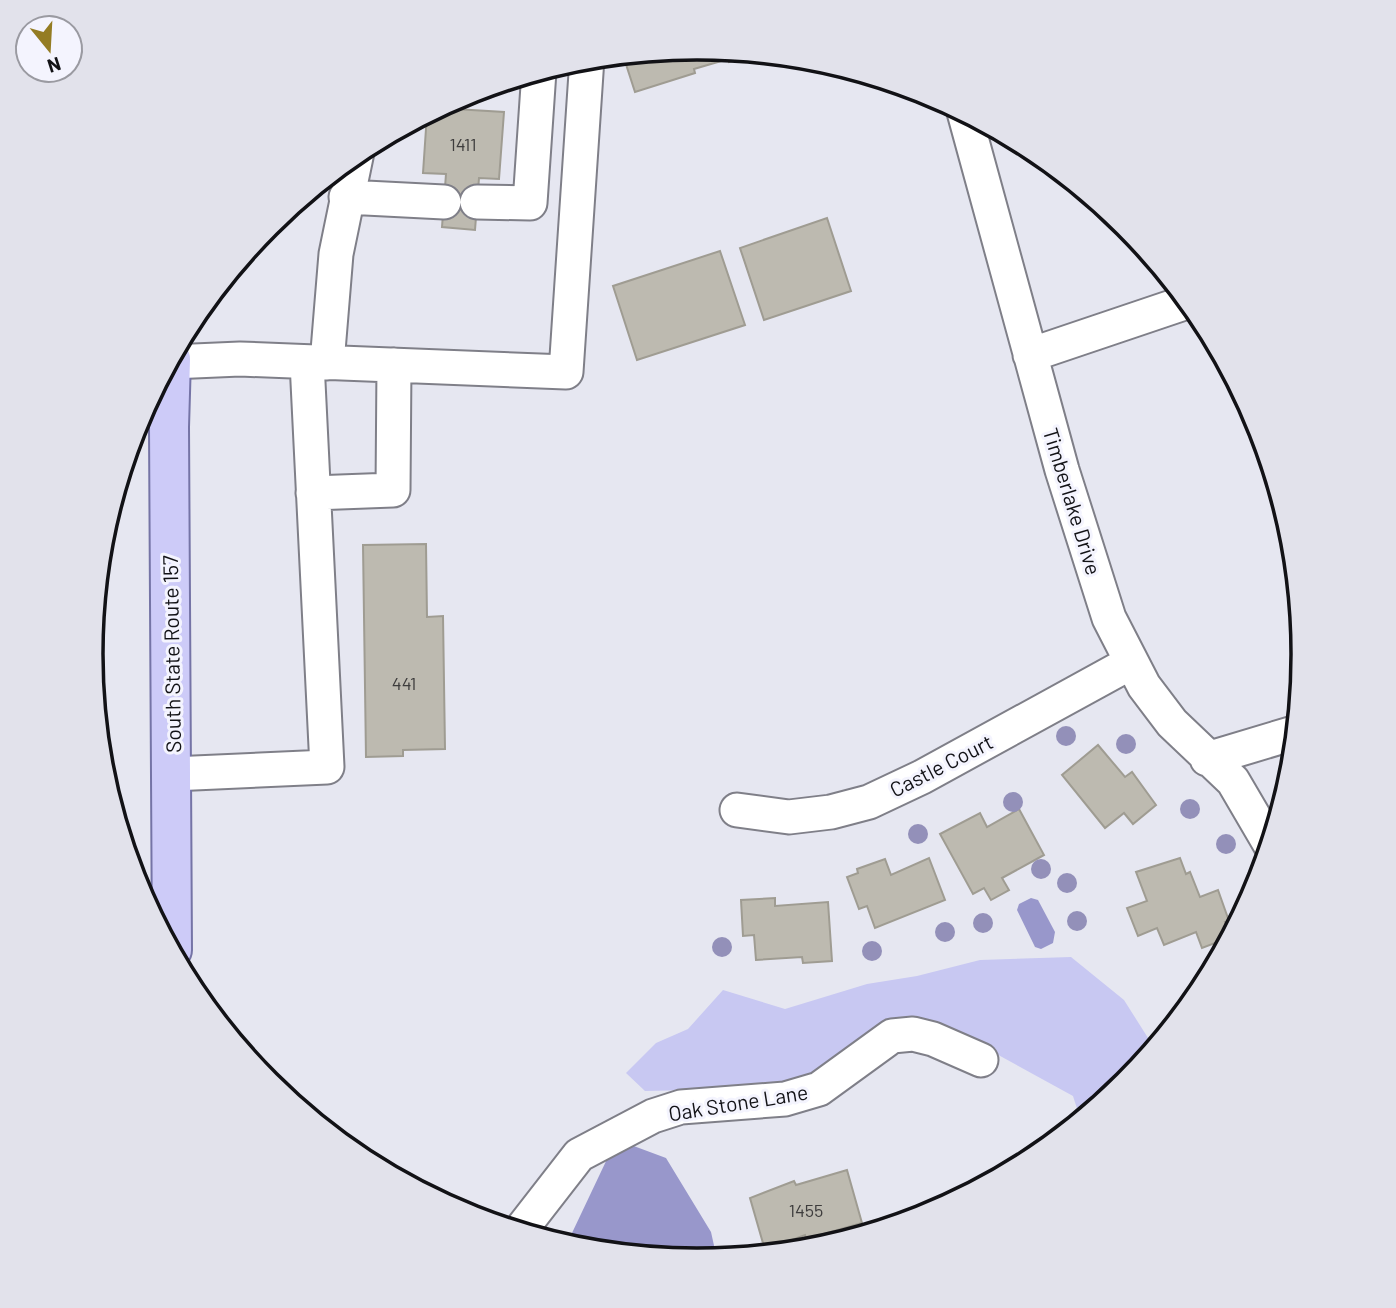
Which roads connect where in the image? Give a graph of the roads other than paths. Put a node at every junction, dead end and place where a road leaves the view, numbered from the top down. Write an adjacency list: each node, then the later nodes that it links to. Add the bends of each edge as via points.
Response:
1 (578, 72): 12 (street, via 566,372)
2 (538, 82): 7 (street, via 530,203)
3 (967, 124): 9 (street, Timberlake Drive)
4 (352, 171): 5 (street)
5 (346, 197): 6 (street); 11 (street)
6 (444, 202)
7 (477, 202)
8 (1179, 305): 9 (street)
9 (1030, 355): 15 (street, Timberlake Drive, via 1109,618)
10 (181, 360): 11 (street)
11 (317, 362): 12 (street); 14 (street)
12 (394, 365): 14 (street, via 393,490)
13 (170, 381): 18 (main road, South State Route 157)
14 (313, 493): 18 (street, via 327,767)
15 (1130, 663): 17 (street, Timberlake Drive, via 1172,723); 19 (street, Castle Court, via 869,802 789,817)
16 (1287, 735): 17 (street)
17 (1207, 759): 20 (street, Timberlake Drive, via 1233,781)
18 (172, 774): 21 (main road, South State Route 157)
19 (737, 810)
20 (1264, 834)
21 (172, 930)
22 (981, 1060): 23 (street, Oak Stone Lane, via 933,1039 913,1034 892,1036 819,1089 785,1099 681,1107 653,1116 579,1155)
23 (526, 1223)

